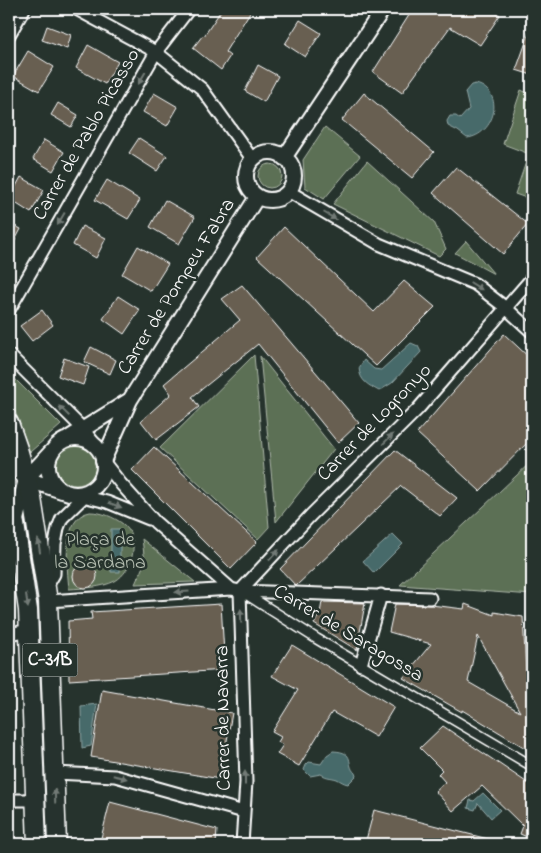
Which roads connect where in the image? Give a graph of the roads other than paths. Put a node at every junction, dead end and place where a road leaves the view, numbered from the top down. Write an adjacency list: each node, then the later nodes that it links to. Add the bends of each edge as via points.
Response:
1 (24, 9): 5 (street)
2 (76, 9): 6 (street)
3 (189, 9): 6 (street, Carrer de Pablo Picasso)
4 (383, 9): 7 (street)
5 (9, 35)
6 (156, 52): 8 (street, via 202,88); 13 (street, Carrer de Pablo Picasso, one-way to 13)
7 (284, 158): 8 (street, via 268,153); 9 (street, via 293,170 292,185)
8 (253, 160): 10 (street, via 247,179 248,186)
9 (288, 191): 10 (street, via 270,200); 12 (street, one-way to 12, via 379,244 475,284)
10 (258, 196): 16 (street, Carrer de Pompeu Fabra)
11 (532, 278): 12 (street, Carrer de Logronyo)
12 (506, 308): 14 (street); 28 (street, Carrer de Logronyo, one-way to 12, via 418,409)
13 (9, 310)
14 (532, 332)
15 (9, 355): 18 (street, one-way to 15)
16 (130, 400): 18 (street, Carrer de Pompeu Fabra); 21 (street, Carrer de Pompeu Fabra)
17 (9, 423): 23 (main road, C-31B)
18 (84, 430): 19 (street, Carrer de Pompeu Fabra); 20 (street)
19 (60, 444): 20 (street, via 74,438); 23 (street, Carrer de Pompeu Fabra); 24 (street, via 50,456 49,474 59,488)
20 (97, 447): 21 (street)
21 (104, 461): 24 (street, via 102,475 94,487); 26 (street, Carrer de Saragossa)
22 (9, 462): 23 (street)
23 (26, 479): 24 (street); 27 (street); 29 (main road, C-31B, one-way to 23, via 32,498)
24 (75, 495): 26 (street, Carrer de Saragossa, one-way to 26, via 107,502); 29 (street, via 58,528 54,574)
25 (9, 502): 27 (main road, C-31B)
26 (155, 522): 28 (street, Carrer de Saragossa)
27 (16, 524): 32 (main road, C-31B, one-way to 32)
28 (236, 590): 29 (street, one-way to 29); 30 (street); 34 (street, Carrer de Saragossa); 39 (street, Carrer de Navarra, one-way to 28, via 246,782)
29 (47, 595): 36 (main road, C-31B)
30 (381, 595): 31 (street); 34 (street)
31 (430, 598)
32 (30, 630): 33 (street); 38 (main road, C-31B)
33 (9, 634)
34 (362, 665): 35 (street, Carrer de Saragossa)
35 (532, 766)
36 (54, 773): 39 (street, one-way to 39, via 115,776); 41 (main road, C-31B, one-way to 36)
37 (9, 800): 38 (street)
38 (36, 800): 40 (main road, C-31B)
39 (244, 812): 42 (street, Carrer de Navarra)
40 (37, 844)
41 (57, 844)
42 (242, 844)

